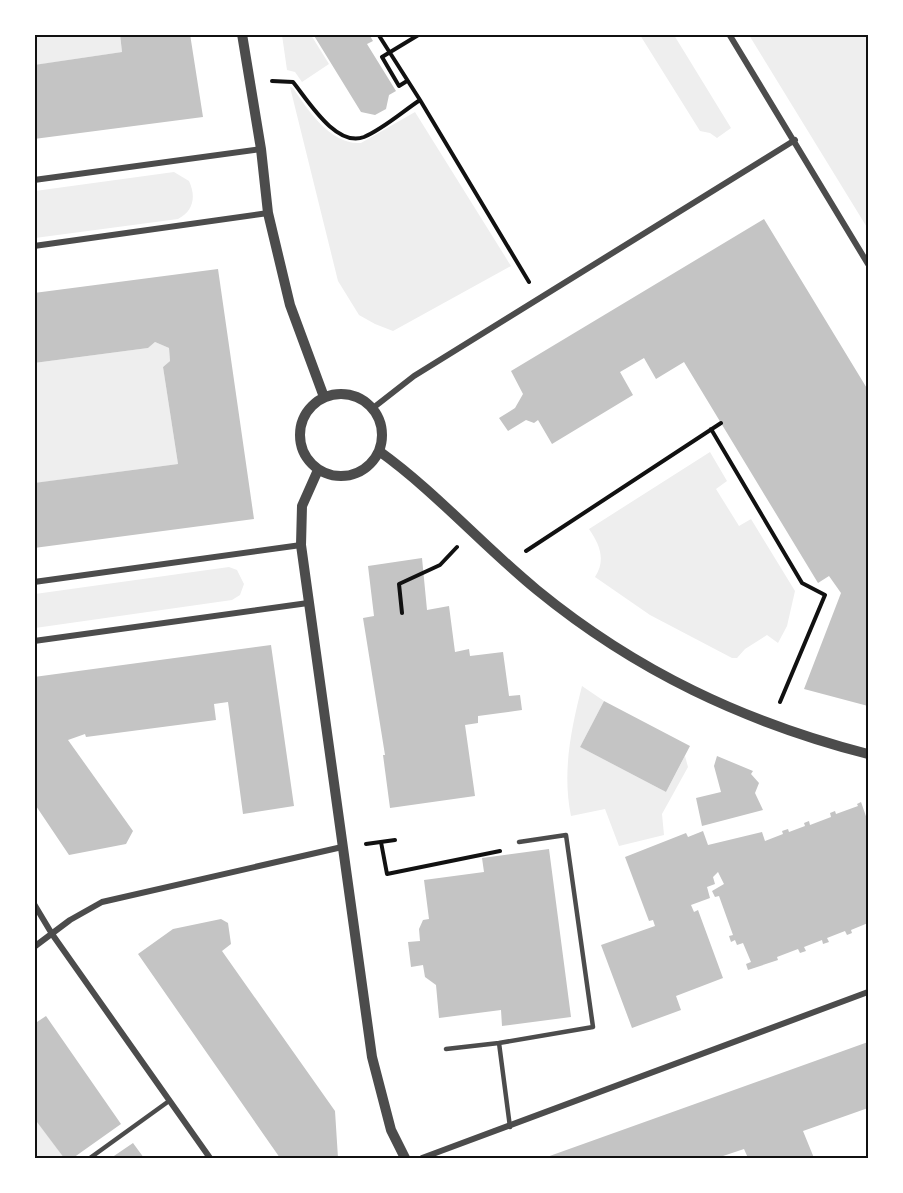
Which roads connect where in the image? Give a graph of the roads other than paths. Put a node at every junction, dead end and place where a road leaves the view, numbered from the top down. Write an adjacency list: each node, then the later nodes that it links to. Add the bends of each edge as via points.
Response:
1 (242, 34): 4 (street)
2 (729, 34): 3 (street)
3 (795, 141): 8 (street); 10 (street, via 414,376)
4 (261, 149): 5 (street); 6 (street)
5 (34, 180)
6 (268, 213): 7 (street); 9 (street, via 290,305)
7 (34, 246)
8 (868, 264)
9 (324, 396): 10 (street, via 350,394); 12 (street, via 308,411 300,431 301,446)
10 (373, 408): 11 (street, via 382,429)
11 (379, 451): 12 (street, via 368,466 353,474 341,476); 17 (street, via 421,483 507,564 600,638 708,699 770,725)
12 (318, 470): 13 (street, via 302,506)
13 (301, 545): 14 (street); 15 (street)
14 (34, 582)
15 (308, 603): 16 (street); 19 (street)
16 (34, 640)
17 (868, 754)
18 (519, 842): 24 (lane, via 566,835 593,1027)
19 (342, 847): 21 (street, via 102,902); 30 (street, via 372,1057 391,1130)
20 (34, 904): 21 (street)
21 (52, 934): 22 (street); 26 (street)
22 (34, 947)
23 (868, 992): 27 (street)
24 (499, 1043): 25 (lane); 27 (lane)
25 (446, 1049)
26 (169, 1101): 28 (lane); 29 (street)
27 (510, 1127): 31 (street)
28 (90, 1158)
29 (210, 1158)
30 (405, 1158)
31 (422, 1158)

